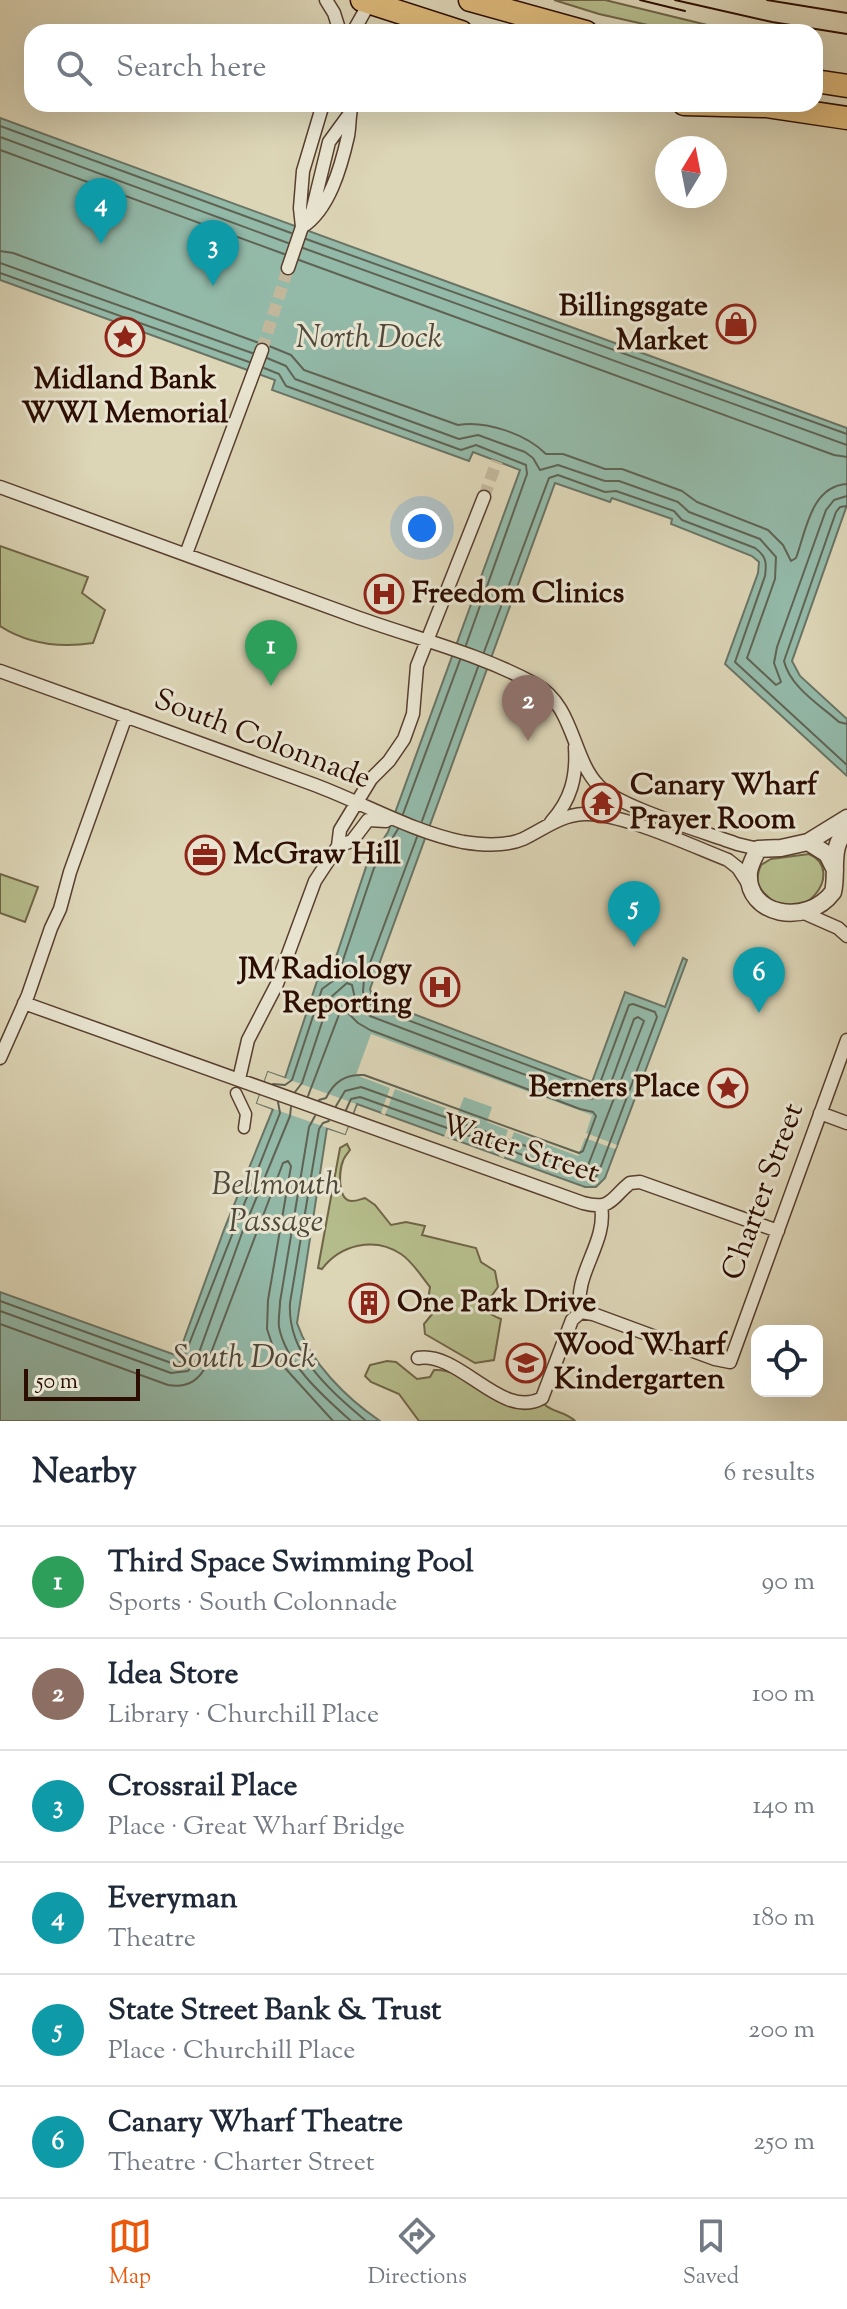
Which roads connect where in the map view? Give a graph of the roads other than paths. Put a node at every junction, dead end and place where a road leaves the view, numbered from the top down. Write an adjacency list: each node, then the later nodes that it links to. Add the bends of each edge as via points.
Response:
1 (326, 0): 4 (street)
2 (470, 0): 7 (highway)
3 (367, 1): 5 (street); 6 (highway)
4 (338, 24)
5 (357, 24)
6 (437, 24)
7 (557, 24)
8 (823, 82): 9 (highway)
9 (847, 86)
10 (321, 112): 14 (street, via 303,171 300,208)
11 (349, 112): 14 (street, via 329,142)
12 (806, 112): 13 (highway)
13 (847, 118)
14 (306, 224): 15 (street)
15 (288, 268)
16 (262, 350): 19 (street)
17 (0, 487): 19 (street)
18 (484, 497): 20 (street)
19 (186, 554): 20 (street)
20 (433, 644): 23 (street, via 540,687 564,716); 25 (street, via 417,666 413,714 404,739)
21 (0, 671): 22 (street, South Colonnade)
22 (126, 716): 24 (street, South Colonnade); 39 (street)
23 (575, 740): 29 (street, via 575,778 563,808); 34 (street, via 589,776 611,797)
24 (335, 792): 25 (street, South Colonnade); 28 (street)
25 (358, 802): 26 (street, South Colonnade); 28 (street)
26 (382, 816): 29 (street, South Colonnade, via 488,845 522,840); 32 (street, via 365,822 352,841)
27 (847, 818): 31 (street)
28 (346, 820): 32 (street)
29 (550, 823): 36 (street, South Colonnade, via 582,814 606,815 728,860)
30 (847, 831): 33 (street, via 841,836)
31 (808, 842): 34 (street); 35 (street, via 827,854)
32 (338, 846): 42 (street, via 315,881 277,984 248,1040)
33 (842, 847): 35 (street)
34 (758, 849): 36 (street, via 750,867)
35 (835, 870): 37 (street, via 831,896)
36 (750, 887): 37 (street, via 776,912)
37 (804, 913): 38 (street)
38 (847, 936)
39 (24, 1003): 41 (street); 42 (street, Water Street)
40 (847, 1040): 44 (street, Charter Street)
41 (0, 1058)
42 (239, 1079): 47 (street, Water Street)
43 (236, 1093): 46 (street, via 246,1114)
44 (820, 1113): 45 (street); 48 (street, Charter Street)
45 (847, 1123)
46 (244, 1128)
47 (601, 1206): 48 (street, Water Street, via 630,1183 640,1182); 49 (street, via 603,1226 579,1293)
48 (778, 1231): 49 (street, Charter Street, via 730,1362)
49 (581, 1312): 50 (street, via 572,1320 542,1398 528,1406 488,1396 438,1358)
50 (418, 1358)

